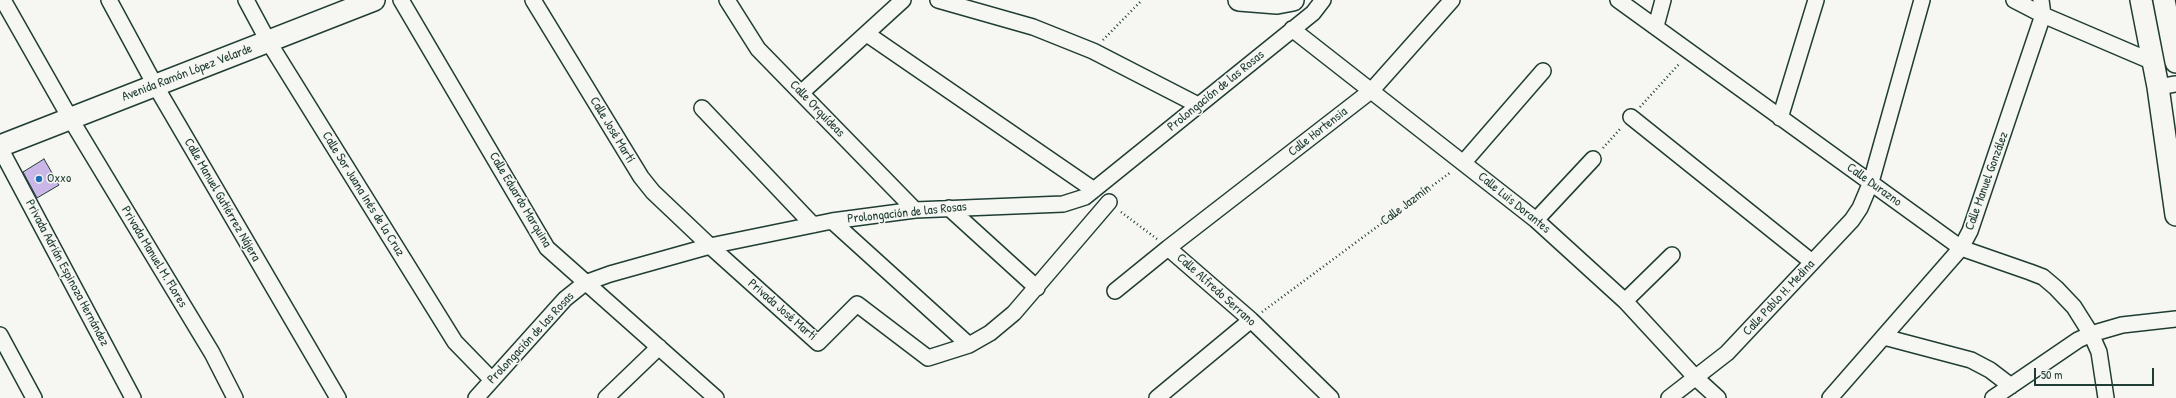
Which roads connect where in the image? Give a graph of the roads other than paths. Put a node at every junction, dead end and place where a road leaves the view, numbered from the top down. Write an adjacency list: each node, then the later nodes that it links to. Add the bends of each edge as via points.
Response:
1 (3, 0): 37 (street, Privada Manuel M. Flores)
2 (109, 0): 30 (street, Calle Manuel Gutiérrez Nájera)
3 (246, 0): 26 (street, Calle Sor Juana Inés de la Cruz)
4 (374, 0): 26 (main road, Avenida Ramón López Velarde)
5 (401, 0): 56 (street, Calle Eduardo Marquina, via 547,248)
6 (533, 0): 51 (street, Calle José Martí, via 641,177 653,192)
7 (727, 0): 33 (street, Calle Orquídeas, via 758,49)
8 (903, 0): 25 (street)
9 (938, 0): 34 (street, via 1034,27 1093,51)
10 (1239, 0): 11 (main road, via 1277,3)
11 (1293, 0)
12 (1323, 0): 24 (street, Prolongación de las Rosas, via 1313,13)
13 (1452, 0): 32 (street, Calle Hortensia)
14 (1618, 0): 23 (street, Calle Durazno)
15 (1663, 0): 23 (street)
16 (1816, 0): 38 (street)
17 (1922, 0): 42 (street, Calle Pablo H. Medina)
18 (2014, 0): 22 (street)
19 (2041, 0): 22 (street)
20 (2141, 0): 27 (main road)
21 (2164, 0): 28 (main road)
22 (2043, 15): 27 (street); 53 (street, Calle Manuel González, via 1978,211)
23 (1656, 26): 38 (street, Calle Durazno)
24 (1292, 29): 32 (street, Calle Luis Dorantes); 34 (street, Prolongación de las Rosas)
25 (867, 34): 33 (street); 43 (street)
26 (268, 41): 30 (main road, Avenida Ramón López Velarde); 68 (street, Calle Sor Juana Inés de la Cruz, via 455,342)
27 (2152, 62): 31 (main road)
28 (2176, 62)
29 (1543, 71): 41 (street)
30 (155, 85): 37 (main road, Avenida Ramón López Velarde); 74 (street, Calle Manuel Gutiérrez Nájera)
31 (2167, 86): 47 (main road)
32 (1372, 90): 41 (street, Calle Luis Dorantes); 52 (street, Calle Hortensia)
33 (801, 93): 46 (street, Calle Orquídeas)
34 (1198, 105): 43 (street, Prolongación de las Rosas)
35 (702, 108): 50 (street)
36 (1631, 117): 55 (street)
37 (70, 118): 39 (main road, Avenida Ramón López Velarde); 73 (street, Privada Manuel M. Flores, via 188,312)
38 (1780, 118): 42 (street, Calle Durazno)
39 (0, 147): 72 (street, Privada Adrián Espinoza Hernández)
40 (1593, 159): 48 (street)
41 (1464, 162): 48 (street, Calle Luis Dorantes)
42 (1871, 182): 53 (street, Calle Durazno); 55 (street, Calle Pablo H. Medina, via 1852,220)
43 (1094, 190): 45 (street, Prolongación de las Rosas, via 1085,198 1064,204)
44 (1109, 202): 57 (street)
45 (949, 208): 46 (street, Prolongación de las Rosas); 57 (street)
46 (915, 210): 49 (street, Prolongación de las Rosas)
47 (2176, 215)
48 (1536, 220): 59 (street, Calle Luis Dorantes)
49 (832, 221): 50 (street, Prolongación de las Rosas); 65 (street)
50 (814, 225): 51 (street, Prolongación de las Rosas)
51 (710, 246): 56 (street, Prolongación de las Rosas); 65 (street, Privada José Martí, via 818,343 857,304 928,358)
52 (1168, 248): 58 (street, Calle Hortensia); 61 (street, Calle Alfredo Serrano)
53 (1961, 248): 62 (street, Calle Durazno, via 2043,278 2074,307); 64 (street, Calle Manuel González)
54 (1672, 254): 59 (street)
55 (1812, 262): 67 (street, Calle Pablo H. Medina, via 1741,340)
56 (585, 283): 66 (street, Calle Eduardo Marquina); 68 (street, Prolongación de las Rosas, via 565,299)
57 (1037, 288): 65 (street, via 1014,313 990,333)
58 (1115, 291)
59 (1625, 302): 67 (street, Calle Luis Dorantes)
60 (2176, 319): 62 (street, via 2122,325)
61 (1250, 320): 70 (street, Calle Alfredo Serrano); 78 (street)
62 (2091, 334): 69 (street, via 2078,340); 83 (street, Calle Durazno, via 2099,352)
63 (0, 335): 71 (street)
64 (1884, 337): 69 (street, via 1971,360); 81 (street, Calle Manuel González)
65 (969, 345)
66 (659, 347): 76 (street); 77 (street, Calle Eduardo Marquina)
67 (1696, 378): 79 (street, Calle Pablo H. Medina); 80 (street, Calle Luis Dorantes)
68 (492, 380): 75 (street, Prolongación de las Rosas)
69 (2011, 386): 82 (street)
70 (1325, 396)
71 (34, 398)
72 (133, 398)
73 (235, 398)
74 (338, 398)
75 (476, 398)
76 (606, 398)
77 (716, 398)
78 (1157, 398)
79 (1669, 398)
80 (1718, 398)
81 (1830, 398)
82 (1993, 398)
83 (2106, 398)

